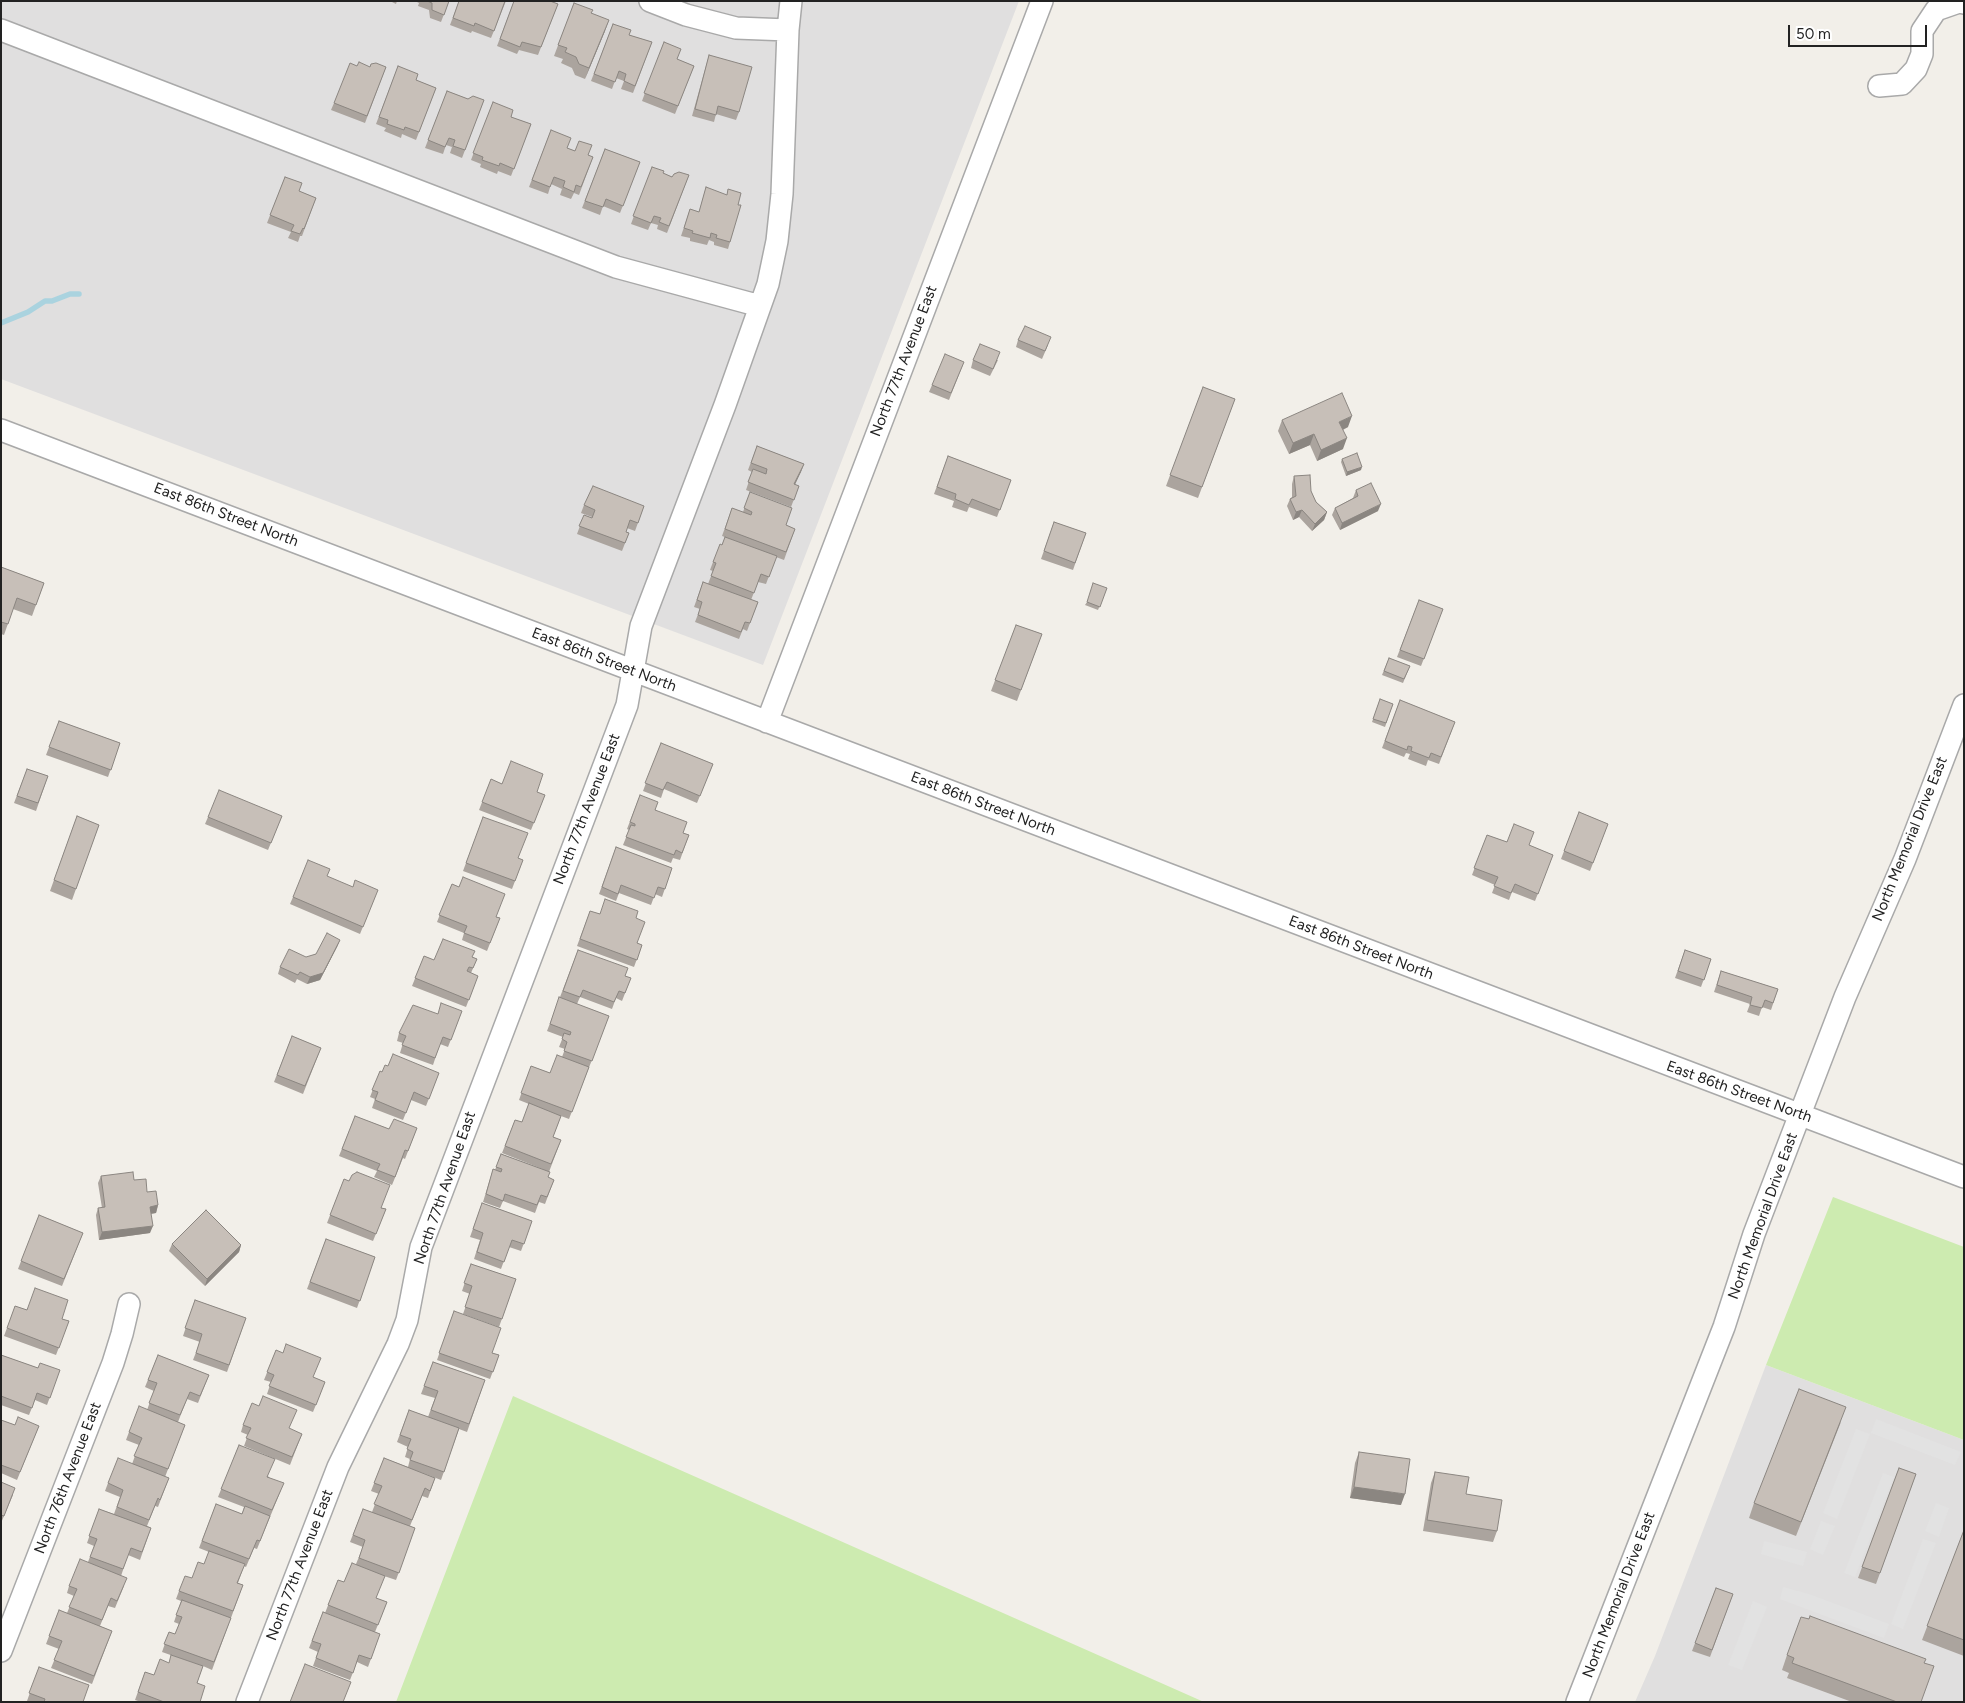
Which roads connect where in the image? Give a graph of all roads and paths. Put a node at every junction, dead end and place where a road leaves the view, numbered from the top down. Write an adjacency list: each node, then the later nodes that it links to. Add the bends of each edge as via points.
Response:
1 (650, 1): 6 (street, via 686,15 736,28)
2 (791, 1): 6 (street, North 77th Avenue East)
3 (1042, 1): 12 (street, North 77th Avenue East)
4 (1964, 4): 7 (street, via 1958,2 1936,10 1922,32 1922,54 1916,69 1902,84)
5 (1, 30): 8 (street, via 616,267)
6 (788, 30): 8 (street, North 77th Avenue East, via 782,194 777,240)
7 (1879, 86)
8 (760, 306): 10 (street, North 77th Avenue East, via 641,626)
9 (1, 430): 10 (street, East 86th Street North)
10 (634, 671): 12 (street, East 86th Street North); 17 (street, North 77th Avenue East, via 627,705 421,1247 407,1320 338,1467)
11 (1964, 705): 13 (street, North Memorial Drive East, via 1905,859 1845,997)
12 (767, 722): 13 (street, East 86th Street North)
13 (1800, 1114): 14 (street, East 86th Street North); 18 (street, North Memorial Drive East, via 1754,1234 1724,1327)
14 (1964, 1177)
15 (129, 1304): 16 (street, North 76th Avenue East, via 113,1363)
16 (1, 1651)
17 (248, 1702)
18 (1577, 1702)

